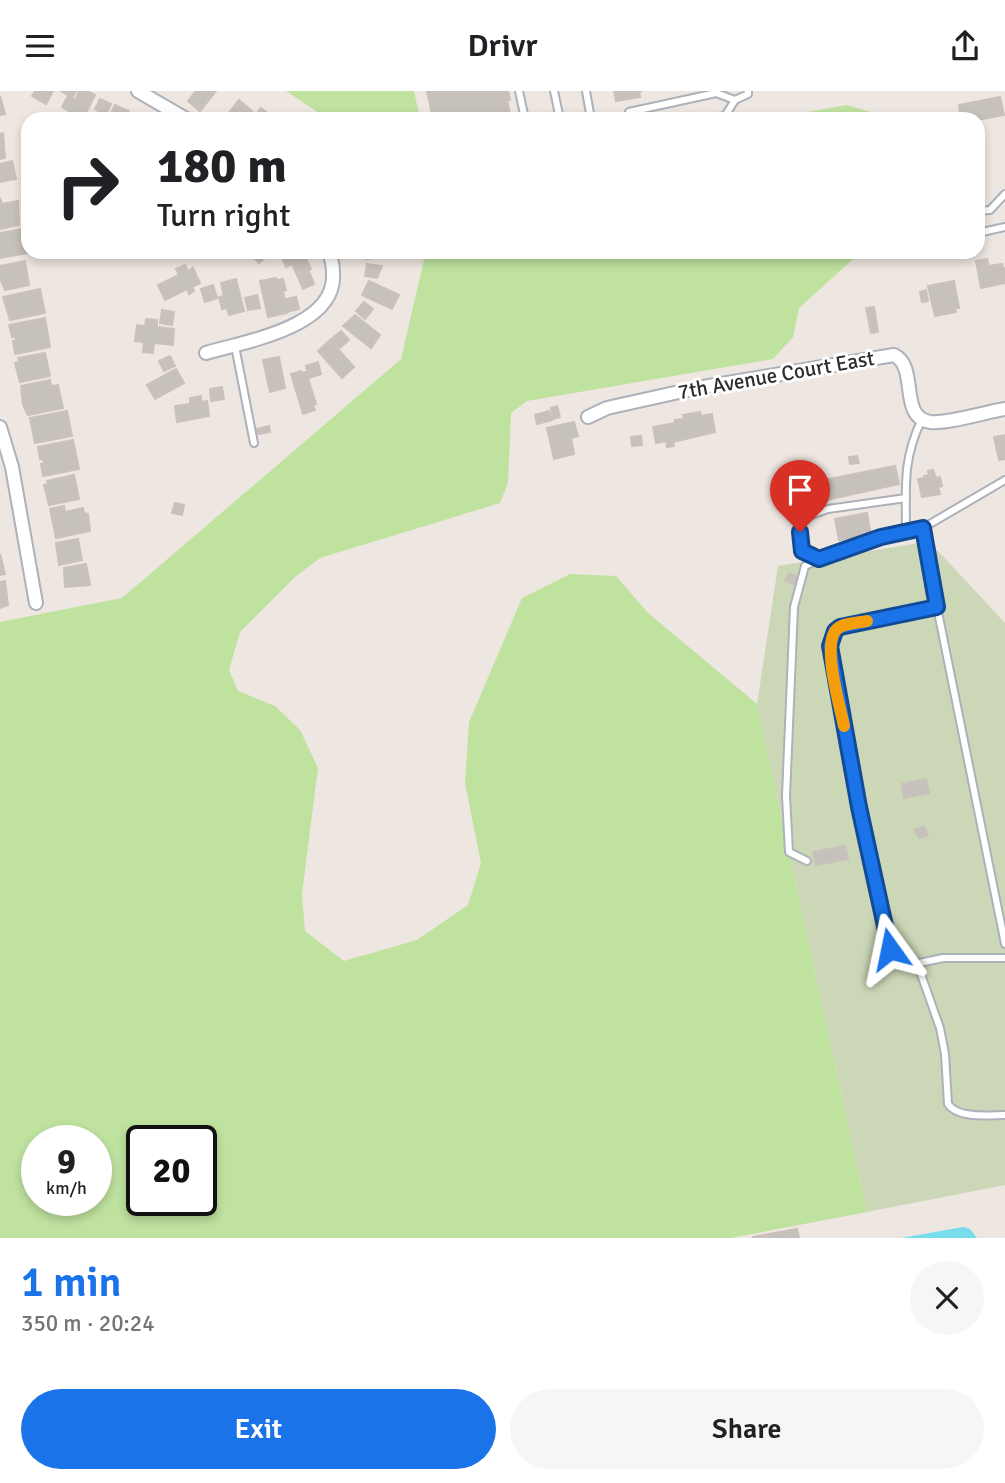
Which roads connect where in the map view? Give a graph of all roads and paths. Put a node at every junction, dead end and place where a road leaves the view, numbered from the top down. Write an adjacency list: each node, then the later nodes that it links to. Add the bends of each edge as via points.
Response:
1 (138, 91): 7 (street)
2 (519, 91): 8 (lane)
3 (554, 91): 9 (lane)
4 (586, 91): 10 (lane)
5 (748, 91): 6 (lane)
6 (735, 100): 11 (lane, via 716,93); 12 (lane)
7 (174, 112)
8 (524, 112)
9 (558, 112)
10 (590, 112)
11 (629, 112)
12 (728, 112)
13 (1005, 194): 14 (lane)
14 (985, 210)
15 (1005, 227): 16 (lane)
16 (985, 231)
17 (332, 259): 18 (street, via 334,281 316,314)
18 (234, 344): 19 (street); 24 (lane)
19 (206, 353)
20 (1005, 409): 22 (street, via 943,421)
21 (588, 417): 22 (street, 7th Avenue Court East, via 607,408 685,390 894,355 905,366 913,407)
22 (922, 419): 27 (lane, via 906,462)
23 (0, 427): 25 (street)
24 (254, 443)
25 (3, 446): 31 (street, via 12,467)
26 (1005, 480): 28 (lane)
27 (906, 498): 29 (lane); 30 (lane, via 828,509 803,518 802,551)
28 (923, 528): 29 (lane); 32 (lane)
29 (905, 532): 30 (lane)
30 (819, 559): 33 (lane, via 805,566 794,607 787,769 789,852)
31 (36, 603)
32 (937, 607): 34 (lane); 36 (lane, via 840,627 830,646 890,949 899,966)
33 (807, 861)
34 (1005, 944)
35 (1005, 958): 36 (lane, via 943,958)
36 (917, 963): 37 (lane, via 940,1028 948,1104 961,1112)
37 (1005, 1115)

